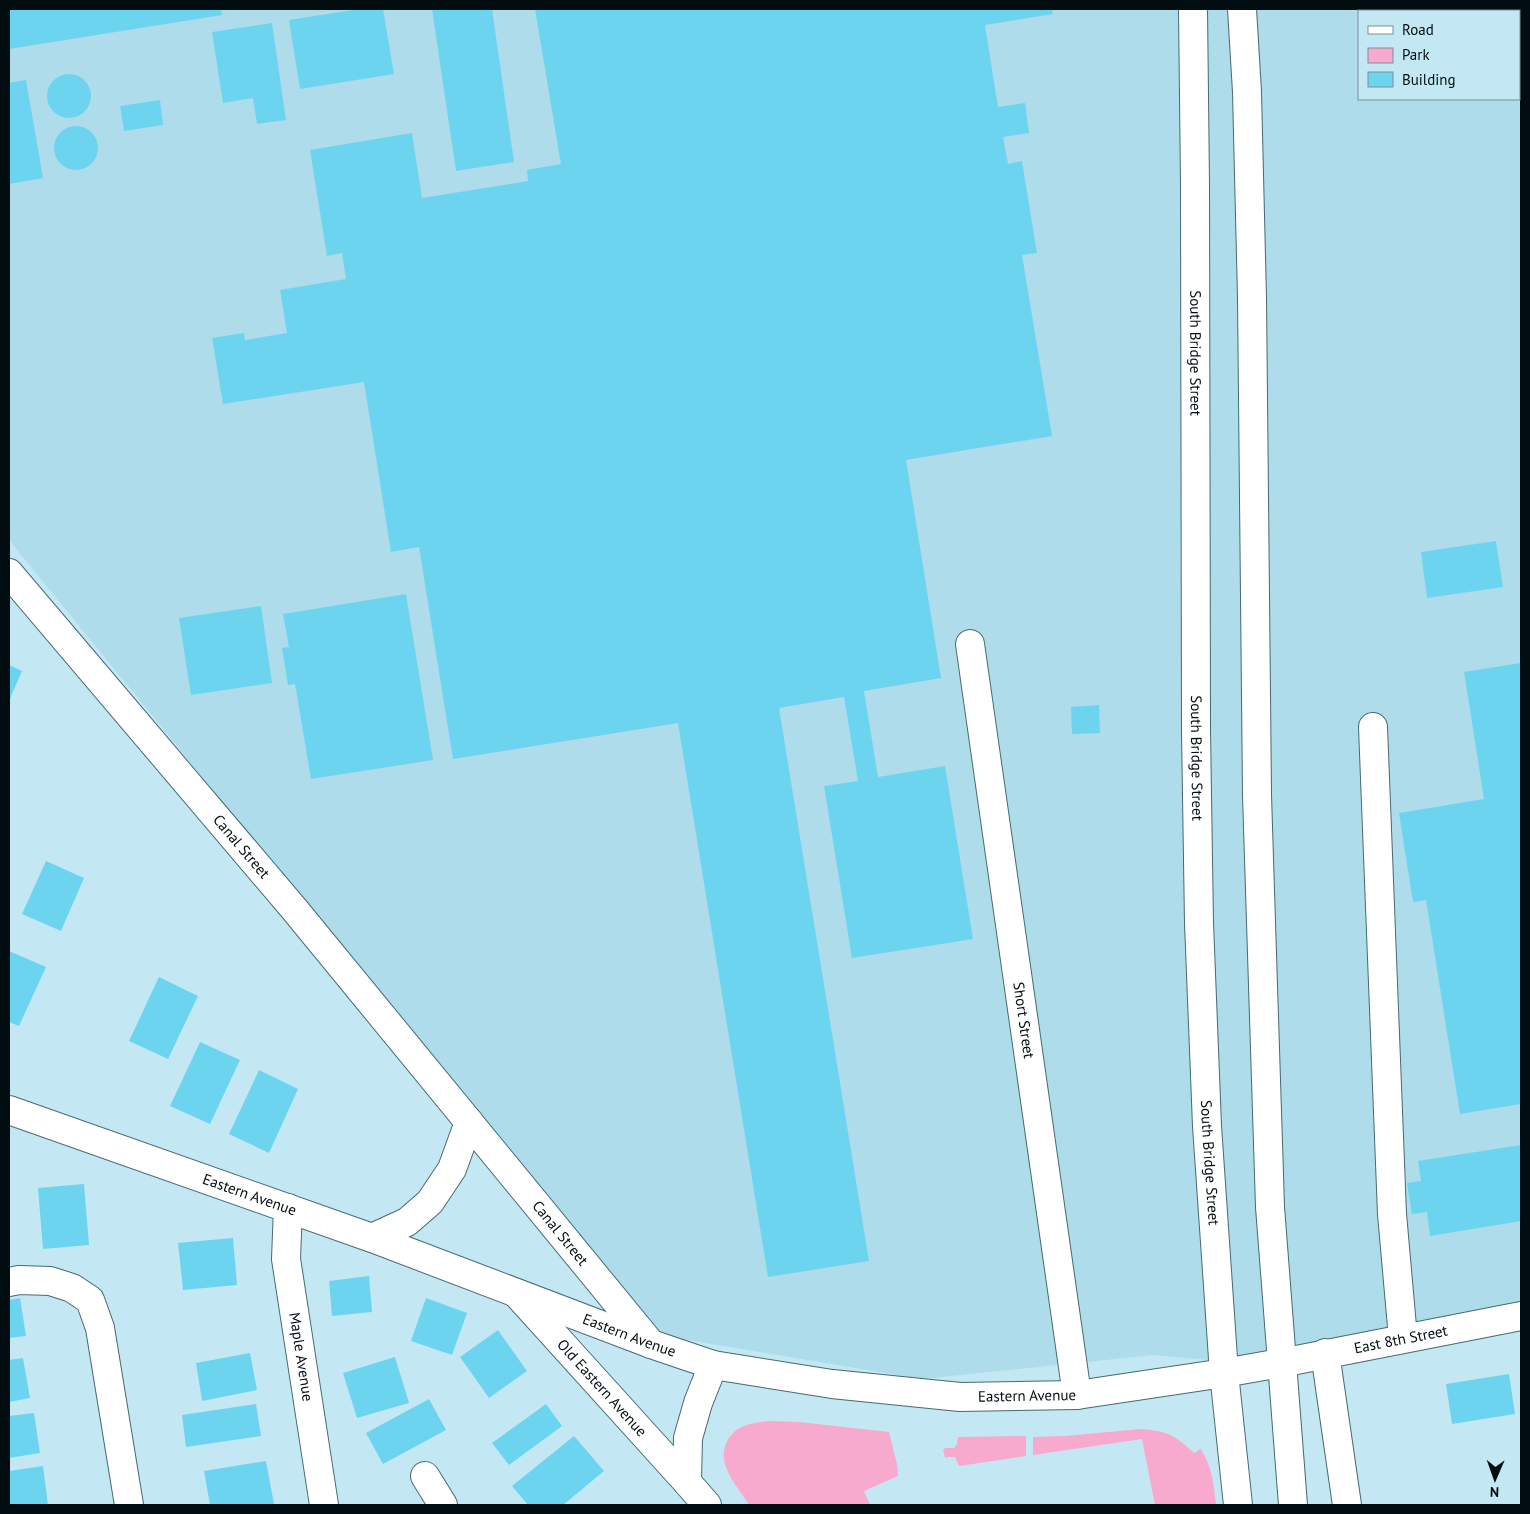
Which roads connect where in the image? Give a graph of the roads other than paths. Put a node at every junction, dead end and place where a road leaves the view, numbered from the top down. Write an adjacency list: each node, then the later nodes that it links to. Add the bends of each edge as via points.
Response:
1 (1193, 9): 18 (main road, South Bridge Street, via 1199,923 1207,1126)
2 (1242, 9): 16 (main road, via 1252,298 1257,795 1270,1207)
3 (9, 573): 7 (main road, Canal Street, via 295,910)
4 (970, 644): 19 (main road, Short Street)
5 (1373, 728): 13 (main road, via 1392,1214)
6 (9, 1110): 8 (main road, Eastern Avenue)
7 (469, 1122): 9 (main road, via 452,1169 430,1202 407,1222); 14 (main road, Canal Street)
8 (288, 1208): 9 (main road, Eastern Avenue); 23 (main road, Maple Avenue, via 286,1259)
9 (372, 1238): 11 (main road, Eastern Avenue)
10 (9, 1282): 22 (main road, via 50,1281 72,1288 90,1300 100,1328)
11 (516, 1293): 14 (main road, Eastern Avenue); 21 (main road, Old Eastern Avenue)
12 (1521, 1316): 13 (main road, East 8th Street)
13 (1403, 1338): 15 (main road, East 8th Street)
14 (651, 1344): 17 (main road, Eastern Avenue)
15 (1325, 1353): 16 (main road, East 8th Street); 28 (main road)
16 (1281, 1363): 18 (main road, Eastern Avenue); 27 (main road)
17 (713, 1365): 19 (main road, Eastern Avenue, via 832,1384 960,1397); 21 (main road, via 688,1438)
18 (1224, 1373): 19 (main road, Eastern Avenue); 26 (main road, South Bridge Street)
19 (1077, 1395)
20 (425, 1476): 24 (main road)
21 (687, 1482): 25 (main road, Old Eastern Avenue)
22 (130, 1505)
23 (324, 1505)
24 (443, 1505)
25 (707, 1505)
26 (1238, 1505)
27 (1293, 1505)
28 (1347, 1505)

